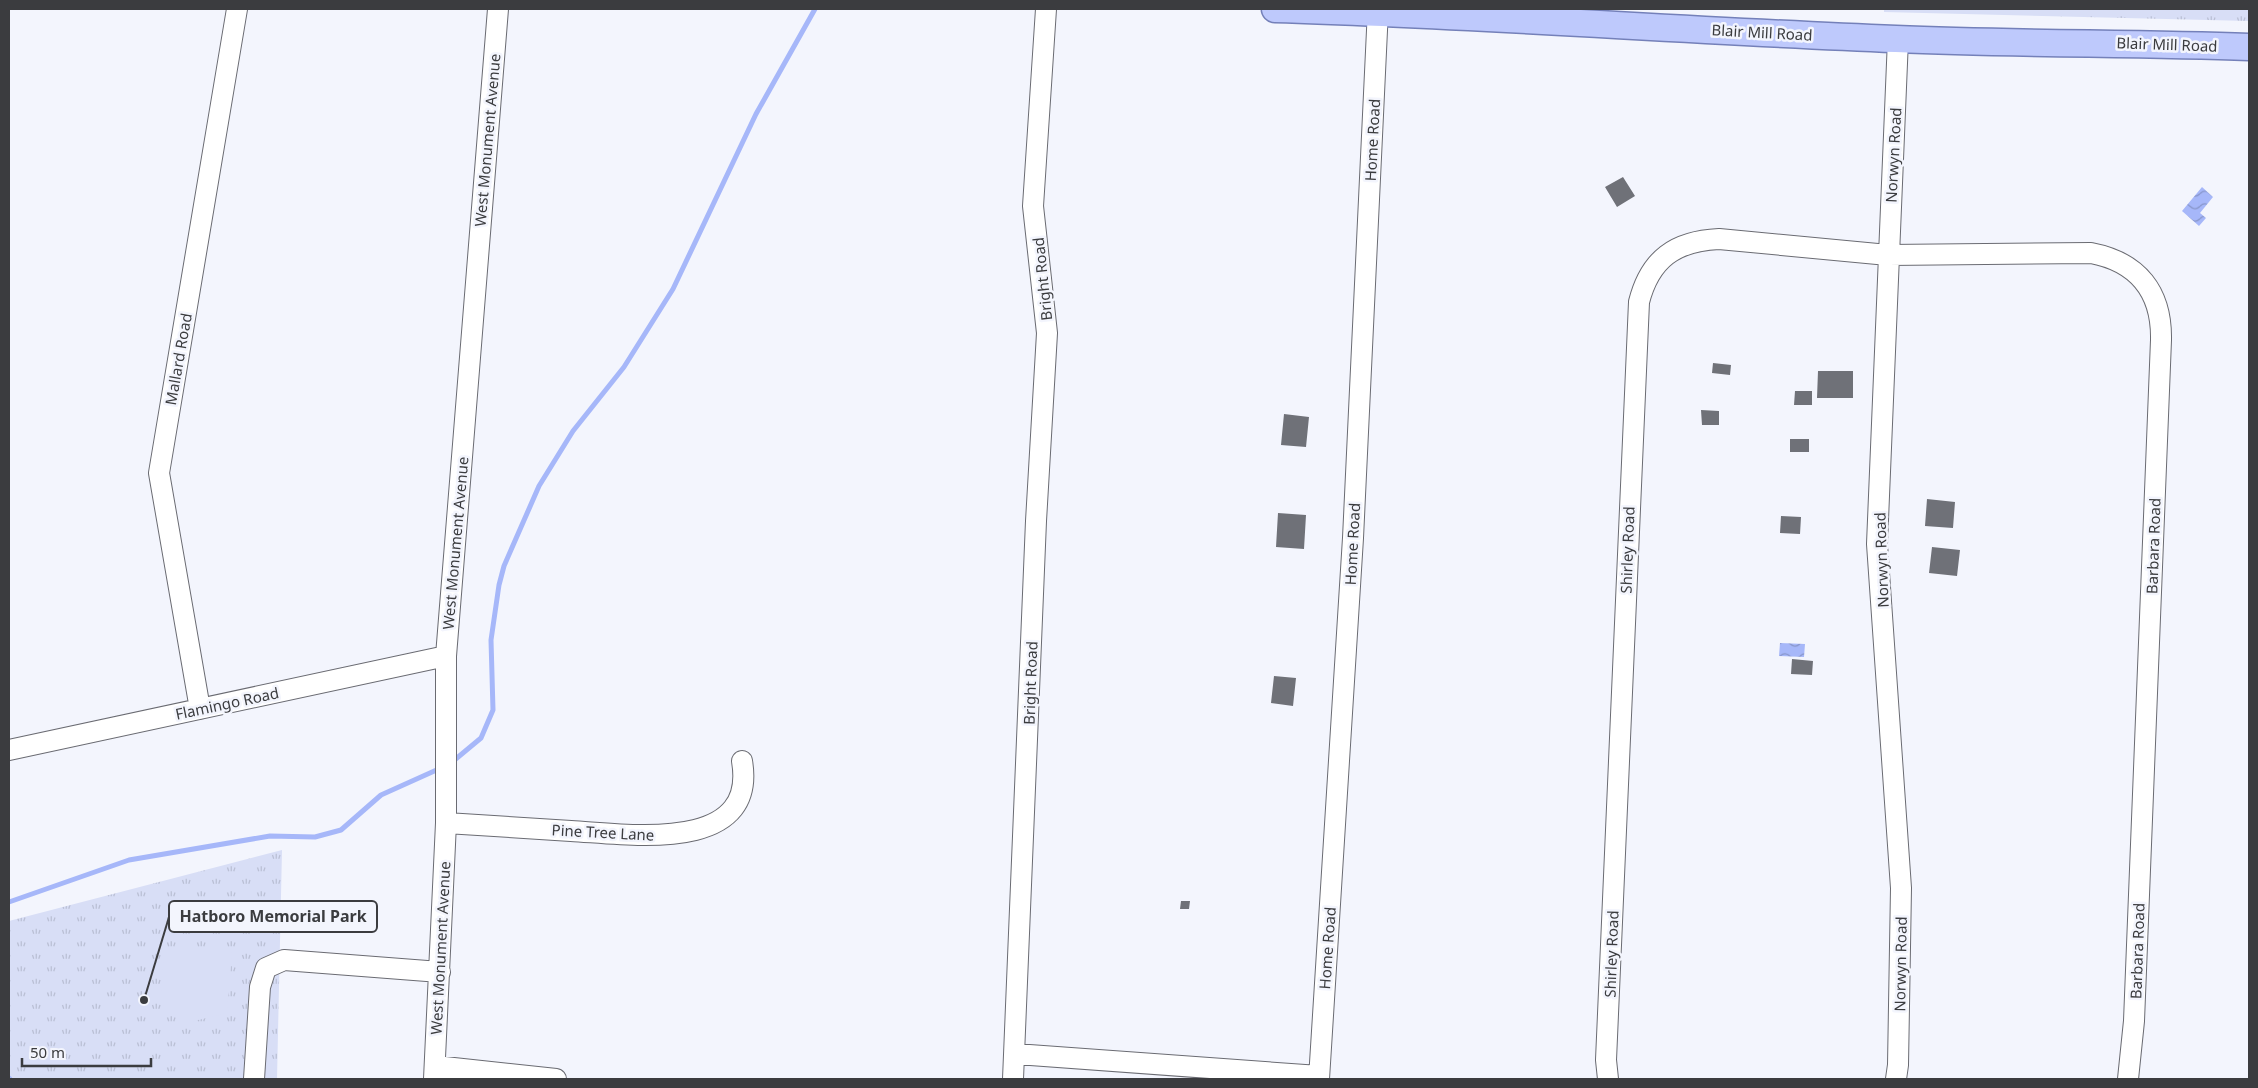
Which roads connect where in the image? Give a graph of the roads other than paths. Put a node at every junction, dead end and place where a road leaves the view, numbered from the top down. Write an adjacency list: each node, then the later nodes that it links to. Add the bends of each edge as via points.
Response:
1 (237, 9): 10 (street, Mallard Road, via 159,473)
2 (498, 9): 9 (street, West Monument Avenue)
3 (1046, 9): 15 (street, Bright Road, via 1033,206 1047,333 1036,522)
4 (1275, 9): 5 (main road, Blair Mill Road)
5 (1378, 10): 6 (main road, Blair Mill Road); 17 (street, Home Road, via 1353,538)
6 (1898, 39): 7 (main road, Blair Mill Road); 8 (street, Norwyn Road)
7 (2249, 47)
8 (1888, 255): 21 (street, Shirley Road, via 1701,240 1685,244 1659,262 1642,288 1636,326); 22 (street, Norwyn Road, via 1877,544 1901,888); 23 (street, Barbara Road, via 2098,254 2121,262 2134,271 2159,310 2161,340 2135,1011)
9 (446, 656): 10 (street, Flamingo Road); 13 (street, West Monument Avenue)
10 (200, 709): 11 (street, Flamingo Road)
11 (9, 750)
12 (742, 761): 13 (street, Pine Tree Lane, via 745,776 742,794 734,808 720,819 685,832 645,836)
13 (446, 823): 14 (street, West Monument Avenue)
14 (440, 972): 16 (street, West Monument Avenue); 18 (street, via 284,960 266,968 260,987)
15 (1015, 1054): 17 (street); 20 (street, Bright Road)
16 (434, 1073): 19 (street)
17 (1319, 1078)
18 (254, 1079)
19 (556, 1079)
20 (1013, 1079)
21 (1608, 1079)
22 (1896, 1079)
23 (2128, 1079)

